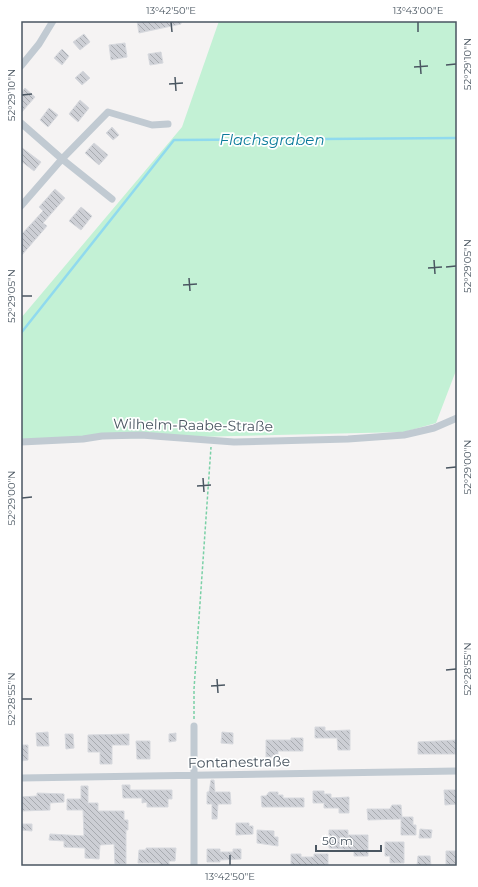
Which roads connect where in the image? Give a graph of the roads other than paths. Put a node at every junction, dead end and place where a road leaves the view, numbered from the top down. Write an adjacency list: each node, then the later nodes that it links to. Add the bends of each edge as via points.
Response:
1 (53, 21): 2 (street)
2 (21, 66)
3 (21, 123): 5 (street)
4 (168, 124): 5 (street, via 152,125 108,112)
5 (62, 159): 6 (street); 7 (street)
6 (112, 199)
7 (21, 206)
8 (457, 418): 9 (street, Wilhelm-Raabe-Straße, via 434,428 404,435 348,439 234,442 141,435)
9 (21, 442)
10 (194, 726): 12 (street)
11 (457, 771): 12 (street, Fontanestraße)
12 (193, 776): 13 (street, Fontanestraße); 14 (street)
13 (21, 778)
14 (194, 866)

